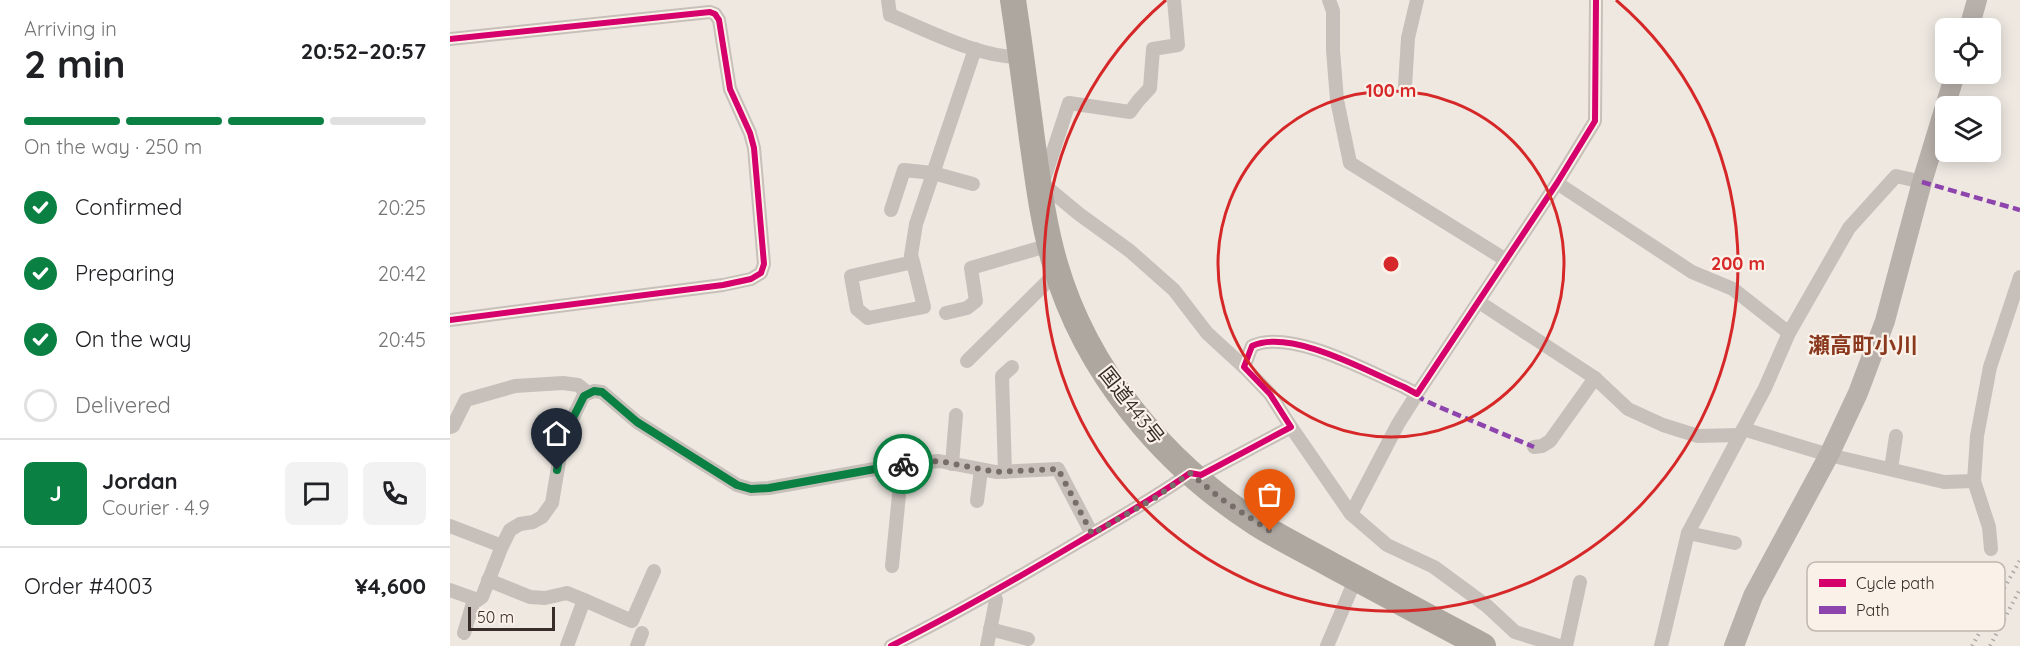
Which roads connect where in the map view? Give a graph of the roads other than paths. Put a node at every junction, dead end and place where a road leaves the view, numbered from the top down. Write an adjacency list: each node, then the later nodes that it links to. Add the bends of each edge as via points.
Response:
1 (888, 0): 10 (street, via 890,15)
2 (1013, 0): 11 (highway, 国道443号)
3 (1174, 0): 15 (street, via 1178,45 1153,49 1150,88 1130,112 1069,103 1045,176)
4 (1329, 0): 21 (street, via 1333,11 1337,100 1350,163)
5 (1417, 0): 13 (street, via 1408,38)
6 (1596, 0): 17 (street, via 1595,121)
7 (1977, 0): 8 (street)
8 (1972, 18)
9 (450, 39): 27 (street, via 715,14 720,20 730,88 754,148 764,264 761,273 751,279 723,285)
10 (975, 49): 11 (street); 14 (street)
11 (1021, 57): 15 (highway, 国道443号)
12 (1952, 84): 16 (street)
13 (1406, 86)
14 (933, 173): 18 (street); 19 (street, via 904,170); 22 (street, via 916,224)
15 (1038, 180): 20 (highway, 国道443号); 31 (street, via 1174,290 1207,333)
16 (1922, 182): 28 (street, via 1896,176 1849,228); 41 (street, via 1885,321)
17 (1557, 183): 21 (street); 28 (street, via 1692,272 1733,289)
18 (973, 184)
19 (891, 210)
20 (1050, 245): 23 (highway, 国道443号); 26 (street, via 971,268 976,301 967,308)
21 (1506, 260): 25 (street)
22 (913, 262): 22 (street, via 924,306 868,318 857,309 850,276)
23 (1058, 272): 29 (street); 47 (highway, 国道443号, via 1093,354 1149,431)
24 (2020, 277): 48 (street, via 1990,367 1977,436)
25 (1479, 302): 32 (street); 34 (street)
26 (946, 312)
27 (450, 320)
28 (1789, 333): 38 (street)
29 (967, 361)
30 (1012, 367): 46 (street, via 1002,376)
31 (1244, 367): 34 (street, via 1252,346 1262,341 1286,342 1315,349); 37 (street, via 1270,394)
32 (1595, 378): 38 (street, via 1628,409 1663,425 1698,436); 40 (street, via 1550,441)
33 (588, 393): 36 (street, via 578,385 562,383 515,386 466,400); 42 (street, via 602,392 637,422 737,485 751,489); 55 (street, via 563,438 552,503 542,517 510,530)
34 (1418, 394): 50 (street, via 1398,424)
35 (956, 415): 43 (street)
36 (450, 427)
37 (1291, 427): 47 (street, via 1201,475); 50 (street)
38 (1741, 432): 41 (street); 52 (street)
39 (1896, 436): 45 (street)
40 (1534, 447)
41 (1829, 455): 45 (street); 77 (street, via 1753,597)
42 (902, 464): 43 (street); 57 (street)
43 (952, 464): 44 (street)
44 (981, 470): 46 (street); 49 (street)
45 (1890, 470): 48 (street, via 1944,482)
46 (1005, 472): 53 (street, via 1058,469)
47 (1190, 473): 53 (street); 59 (highway, 国道443号, via 1256,523)
48 (1974, 481): 56 (street, via 1989,527)
49 (977, 501)
50 (1352, 514): 74 (street, via 1387,544 1434,567 1515,632)
51 (450, 526): 55 (street)
52 (1688, 533): 54 (street); 76 (street)
53 (1092, 534): 63 (street)
54 (1735, 543)
55 (502, 546): 60 (street)
56 (1990, 549)
57 (892, 567)
58 (654, 571): 65 (street, via 632,621)
59 (1356, 578): 72 (street); 73 (highway, 国道443号)
60 (488, 580): 64 (street); 65 (street, via 530,597 567,593)
61 (1580, 582): 75 (street)
62 (450, 590): 64 (street)
63 (993, 591): 66 (street, via 996,600); 70 (street)
64 (478, 600): 67 (street, via 473,603)
65 (584, 600): 69 (street)
66 (990, 629): 68 (street); 71 (street)
67 (464, 633)
68 (1028, 639)
69 (567, 646)
70 (891, 646)
71 (987, 646)
72 (1327, 646)
73 (1483, 646)
74 (1559, 646)
75 (1566, 646)
76 (1661, 646)
77 (1734, 646)

